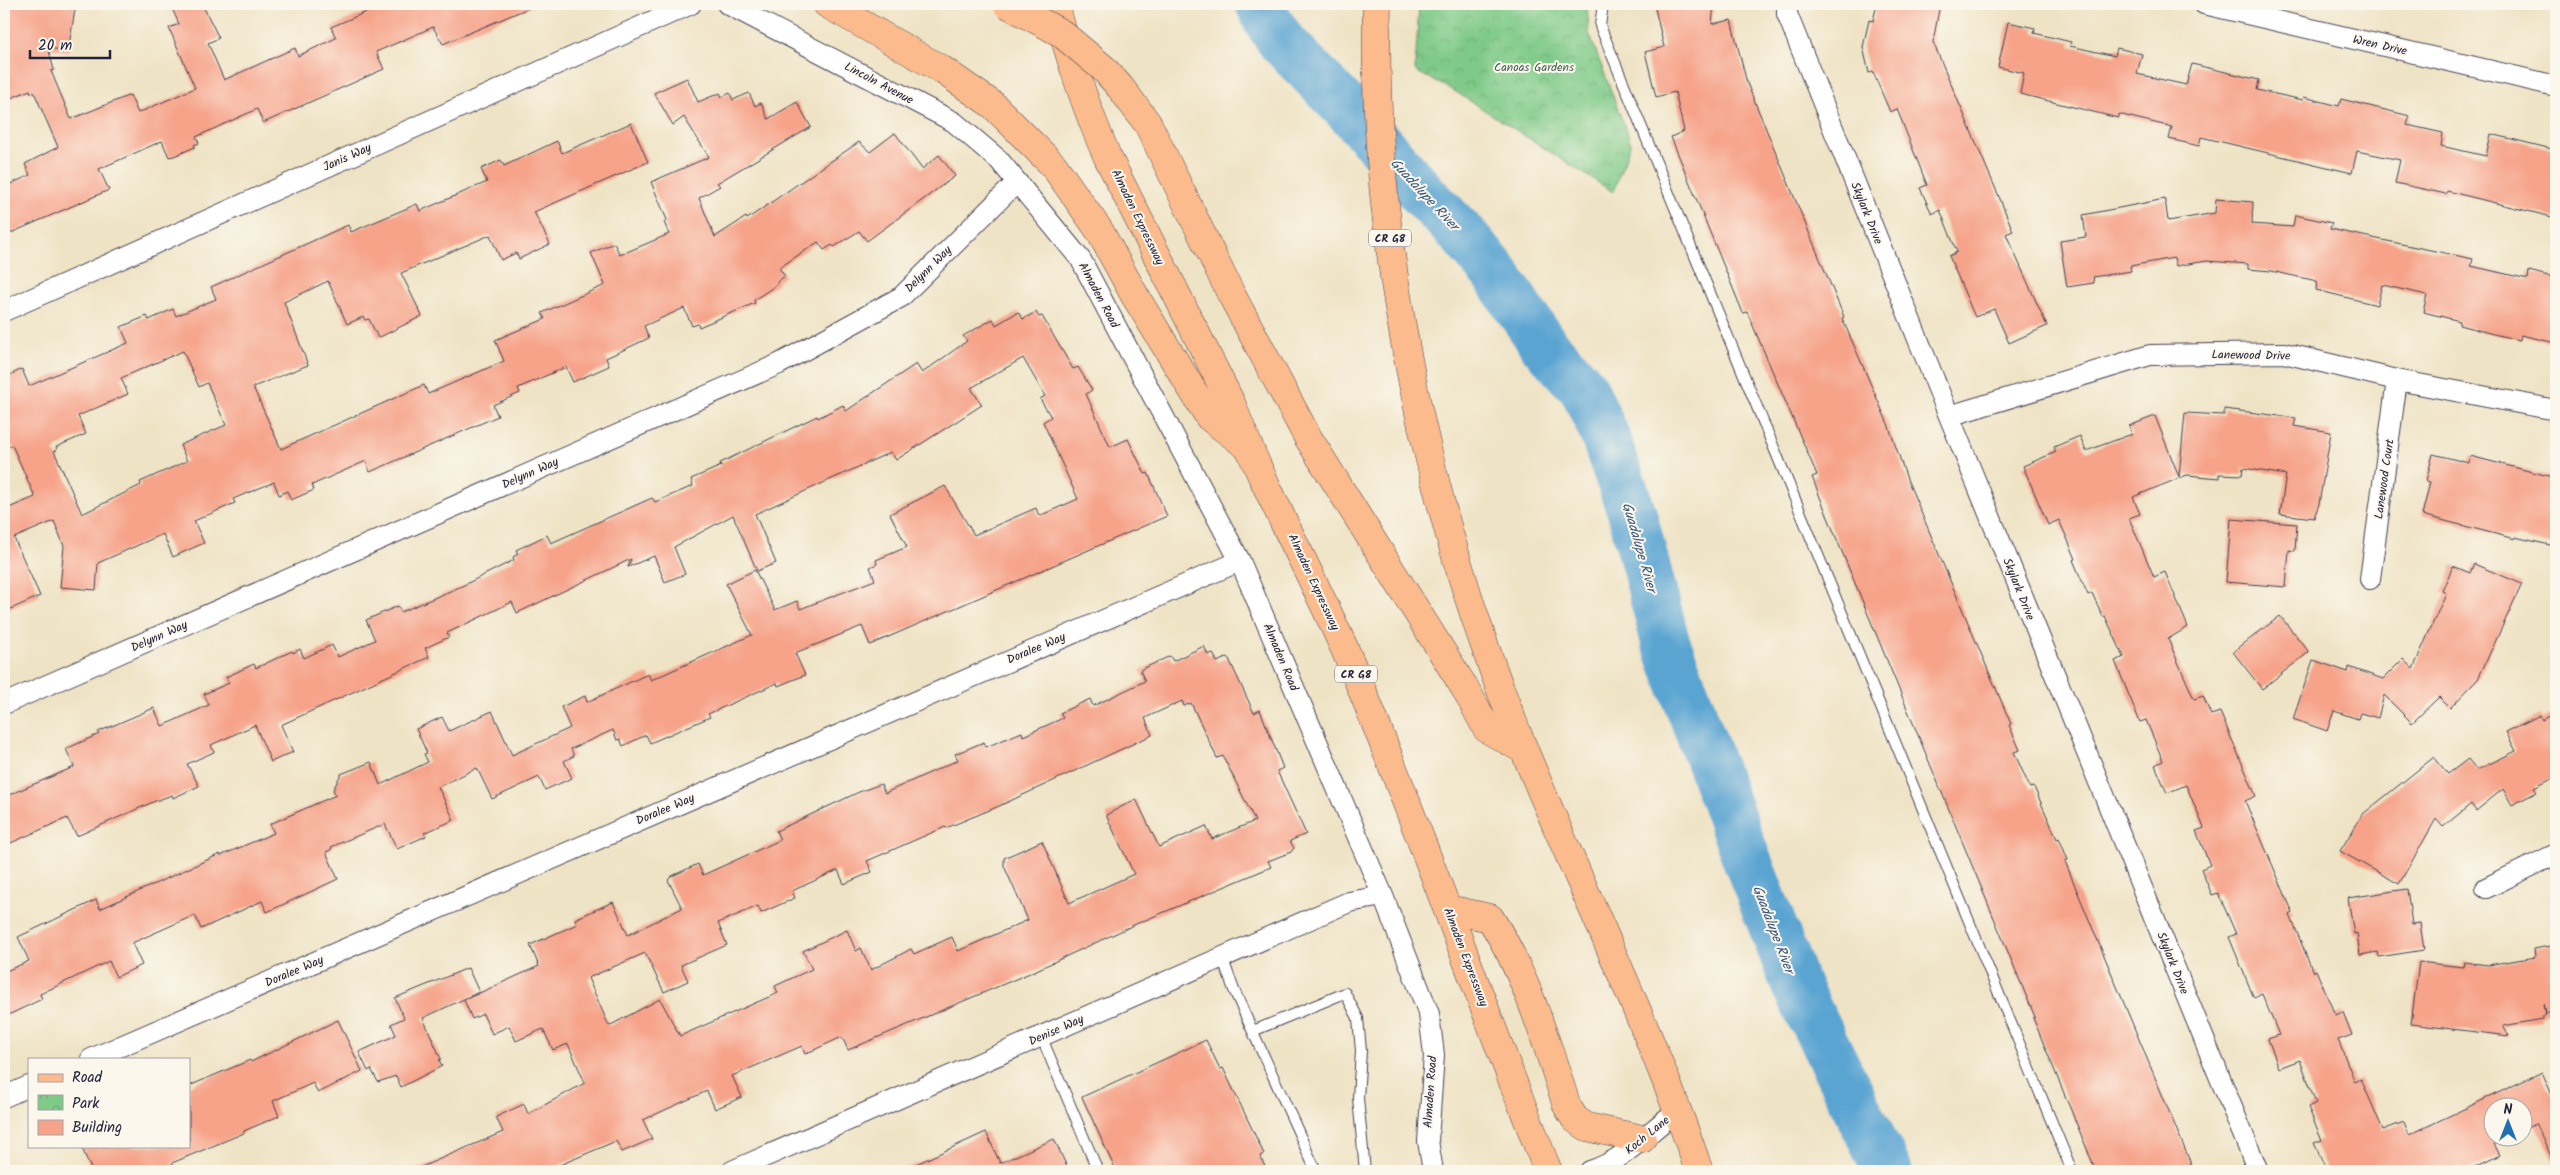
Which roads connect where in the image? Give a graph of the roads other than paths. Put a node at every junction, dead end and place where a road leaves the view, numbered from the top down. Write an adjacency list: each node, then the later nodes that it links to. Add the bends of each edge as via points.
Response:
1 (691, 4): 12 (street, Janis Way)
2 (727, 4): 11 (street, Lincoln Avenue, via 954,122 980,142)
3 (827, 4): 16 (main road, via 941,69 992,106 1054,166 1099,230 1209,418)
4 (1008, 4): 20 (main road, bridge, via 1061,33 1103,68 1148,124 1229,290 1307,436 1466,690 1486,729)
5 (1056, 4): 16 (main road, Almaden Expressway / CR G8, via 1072,66 1107,156 1232,405)
6 (1377, 4): 20 (main road, CR G8, via 1383,182 1400,309 1431,464 1465,590)
7 (1603, 4): 41 (lane, via 1600,26)
8 (1787, 4): 15 (street, Skylark Drive, via 1788,14)
9 (2204, 4): 10 (street, Wren Drive)
10 (2556, 86)
11 (1017, 182): 17 (street, Almaden Road, via 1081,260); 19 (street, Delynn Way, via 901,297 779,364)
12 (4, 311)
13 (2398, 380): 14 (street, Lanewood Drive); 15 (street, Lanewood Drive, via 2284,353 2150,355); 18 (street, Lanewood Court)
14 (2556, 410)
15 (1949, 416): 42 (street, Skylark Drive)
16 (1247, 446): 24 (main road, Almaden Expressway / CR G8, via 1345,650)
17 (1240, 561): 23 (street, Almaden Road); 28 (street, Doralee Way)
18 (2370, 579)
19 (4, 704)
20 (1524, 750): 31 (main road, CR G8)
21 (2556, 854): 22 (street)
22 (2486, 888)
23 (1383, 896): 25 (street, Denise Way, via 1349,902); 37 (street, Almaden Road, via 1429,1014 1434,1055 1428,1141)
24 (1448, 909): 32 (main road, via 1490,918 1506,942 1527,989 1567,1106 1575,1119 1586,1127); 38 (main road, Almaden Expressway / CR G8)
25 (1222, 958): 26 (lane); 27 (street, Denise Way)
26 (1252, 1031): 35 (lane); 36 (lane, via 1345,993 1358,1018 1361,1051 1358,1098)
27 (1041, 1036): 33 (street, Denise Way); 34 (lane)
28 (93, 1058)
29 (28, 1086): 30 (street)
30 (4, 1096)
31 (1677, 1111): 32 (street, Koch Lane); 40 (main road, CR G8)
32 (1642, 1139): 39 (street, Koch Lane, via 1604,1167)
33 (732, 1171)
34 (1098, 1171)
35 (1316, 1171)
36 (1365, 1171)
37 (1434, 1171)
38 (1548, 1171)
39 (1590, 1171)
40 (1698, 1171)
41 (2072, 1171)
42 (2258, 1171)

